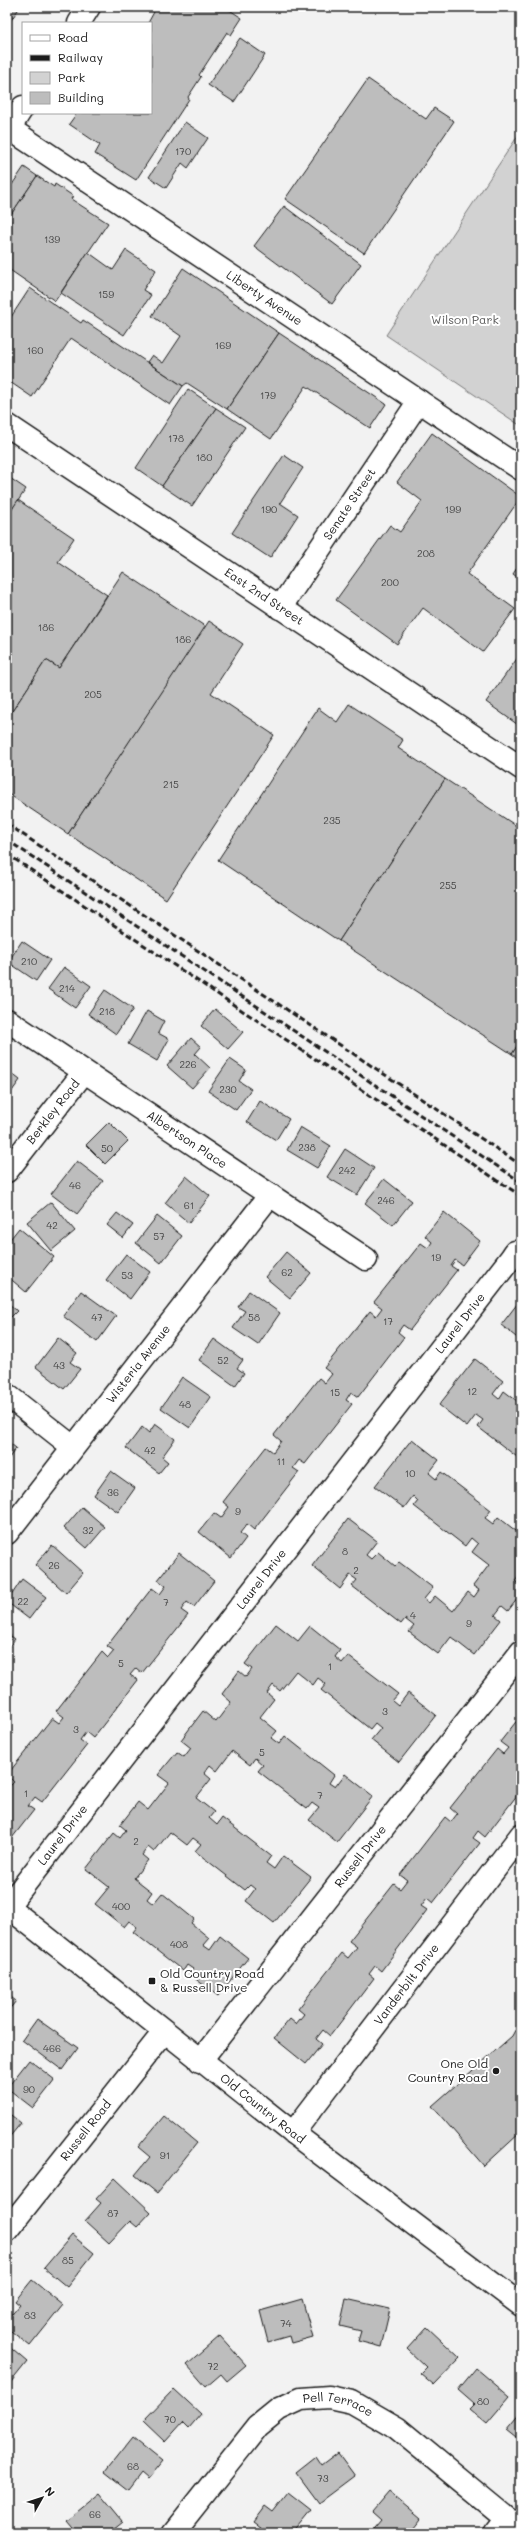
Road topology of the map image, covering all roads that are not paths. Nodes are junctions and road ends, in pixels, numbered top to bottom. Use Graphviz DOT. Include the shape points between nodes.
graph roads {
  1 [pos="90,7"];
  2 [pos="80,22"];
  3 [pos="22,109"];
  4 [pos="8,129"];
  5 [pos="419,401"];
  6 [pos="7,425"];
  7 [pos="521,469"];
  8 [pos="280,608"];
  9 [pos="521,768"];
  10 [pos="7,1020"];
  11 [pos="84,1072"];
  12 [pos="7,1171"];
  13 [pos="270,1195"];
  14 [pos="518,1254"];
  15 [pos="366,1259"];
  16 [pos="7,1395"];
  17 [pos="73,1447"];
  18 [pos="7,1533"];
  19 [pos="521,1652"];
  20 [pos="521,1835"];
  21 [pos="7,1907"];
  22 [pos="164,2032"];
  23 [pos="200,2061"];
  24 [pos="293,2133"];
  25 [pos="7,2230"];
  26 [pos="521,2306"];
  27 [pos="507,2527"];
  28 [pos="173,2533"];
  1 -- 2 [label="street"];
  3 -- 4 [label="street"];
  4 -- 5 [label="street, Liberty Avenue"];
  5 -- 7 [label="street, Liberty Avenue"];
  5 -- 8 [label="street, Senate Street"];
  6 -- 8 [label="street, East 2nd Street"];
  8 -- 9 [label="street, East 2nd Street"];
  10 -- 11 [label="street, Albertson Place"];
  11 -- 12 [label="street, Berkley Road"];
  11 -- 13 [label="street, Albertson Place"];
  13 -- 15 [label="street, Albertson Place"];
  13 -- 17 [label="street, Wisteria Avenue"];
  14 -- 21 [label="street, Laurel Drive"];
  16 -- 17 [label="street"];
  17 -- 18 [label="street, Wisteria Avenue"];
  19 -- 23 [label="street, Russell Drive"];
  20 -- 24 [label="street, Vanderbilt Drive"];
  21 -- 22 [label="street, Old Country Road"];
  22 -- 23 [label="street, Old Country Road"];
  22 -- 25 [label="street, Russell Road"];
  23 -- 24 [label="street, Old Country Road"];
  24 -- 26 [label="street, Old Country Road"];
  27 -- 28 [label="street, Pell Terrace" via="397,2428 352,2402 329,2397 301,2399 279,2409 258,2426"];
}
